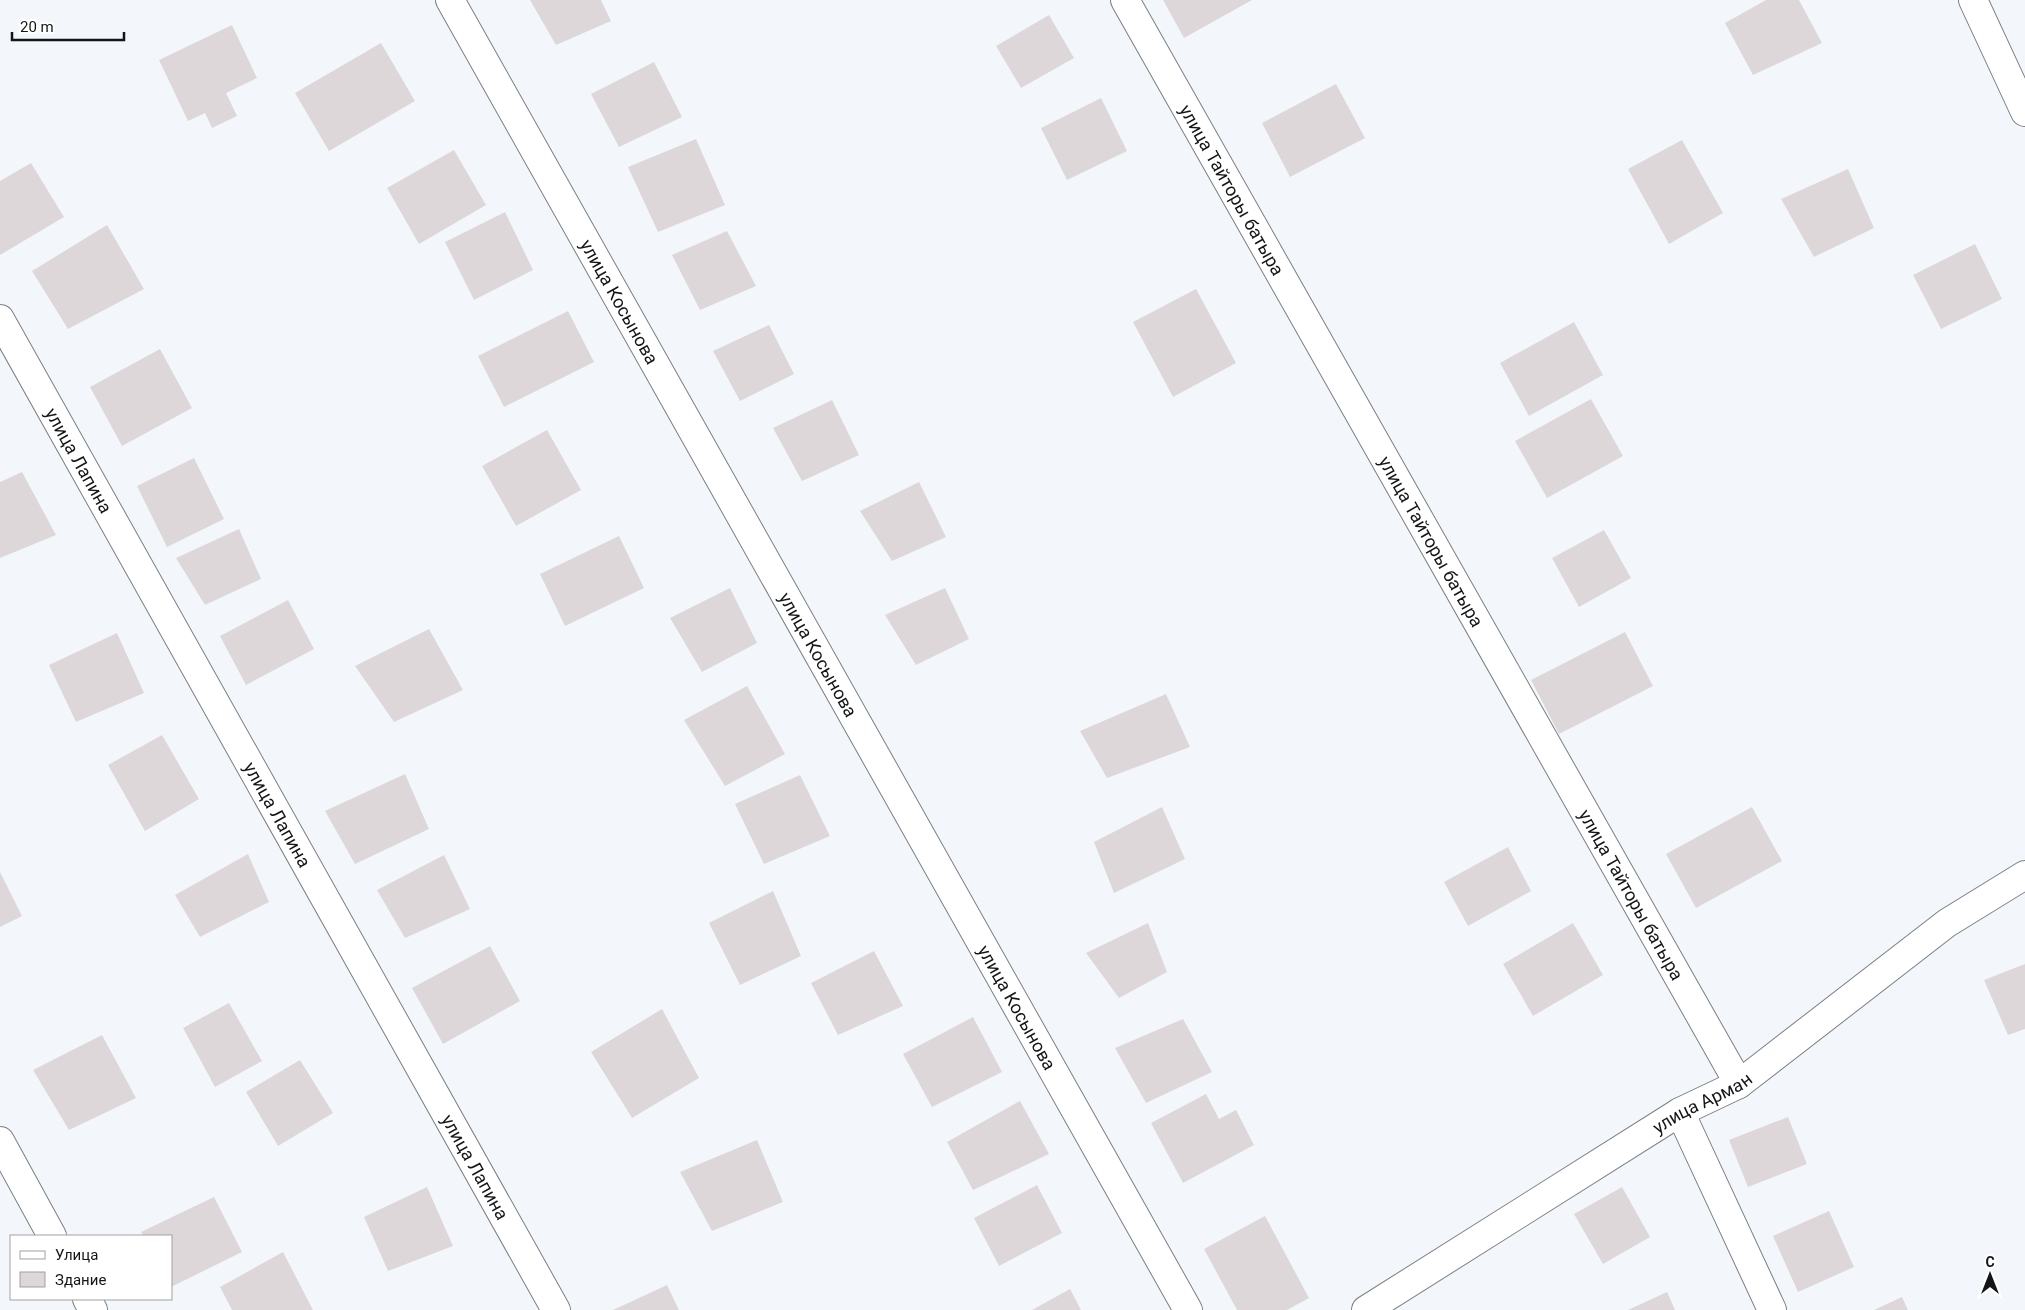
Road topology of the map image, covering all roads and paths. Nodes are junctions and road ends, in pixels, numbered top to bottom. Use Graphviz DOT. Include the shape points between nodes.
graph roads {
  1 [pos="450,0"];
  2 [pos="1125,0"];
  3 [pos="1973,0"];
  4 [pos="2025,112"];
  5 [pos="0,319"];
  6 [pos="2025,875"];
  7 [pos="1739,1084"];
  8 [pos="1680,1112"];
  9 [pos="0,1141"];
  10 [pos="51,1235"];
  11 [pos="556,1310"];
  12 [pos="1188,1310"];
  13 [pos="1366,1310"];
  14 [pos="1772,1310"];
  1 -- 12 [label="street, улица Косынова"];
  2 -- 7 [label="street, улица Тайторы батыра"];
  3 -- 4 [label="street"];
  5 -- 11 [label="street, улица Лапина"];
  6 -- 7 [label="street, улица Арман" via="1947,923"];
  7 -- 8 [label="street, улица Арман"];
  8 -- 13 [label="street, улица Арман"];
  8 -- 14 [label="street"];
  9 -- 10 [label="street"];
}
